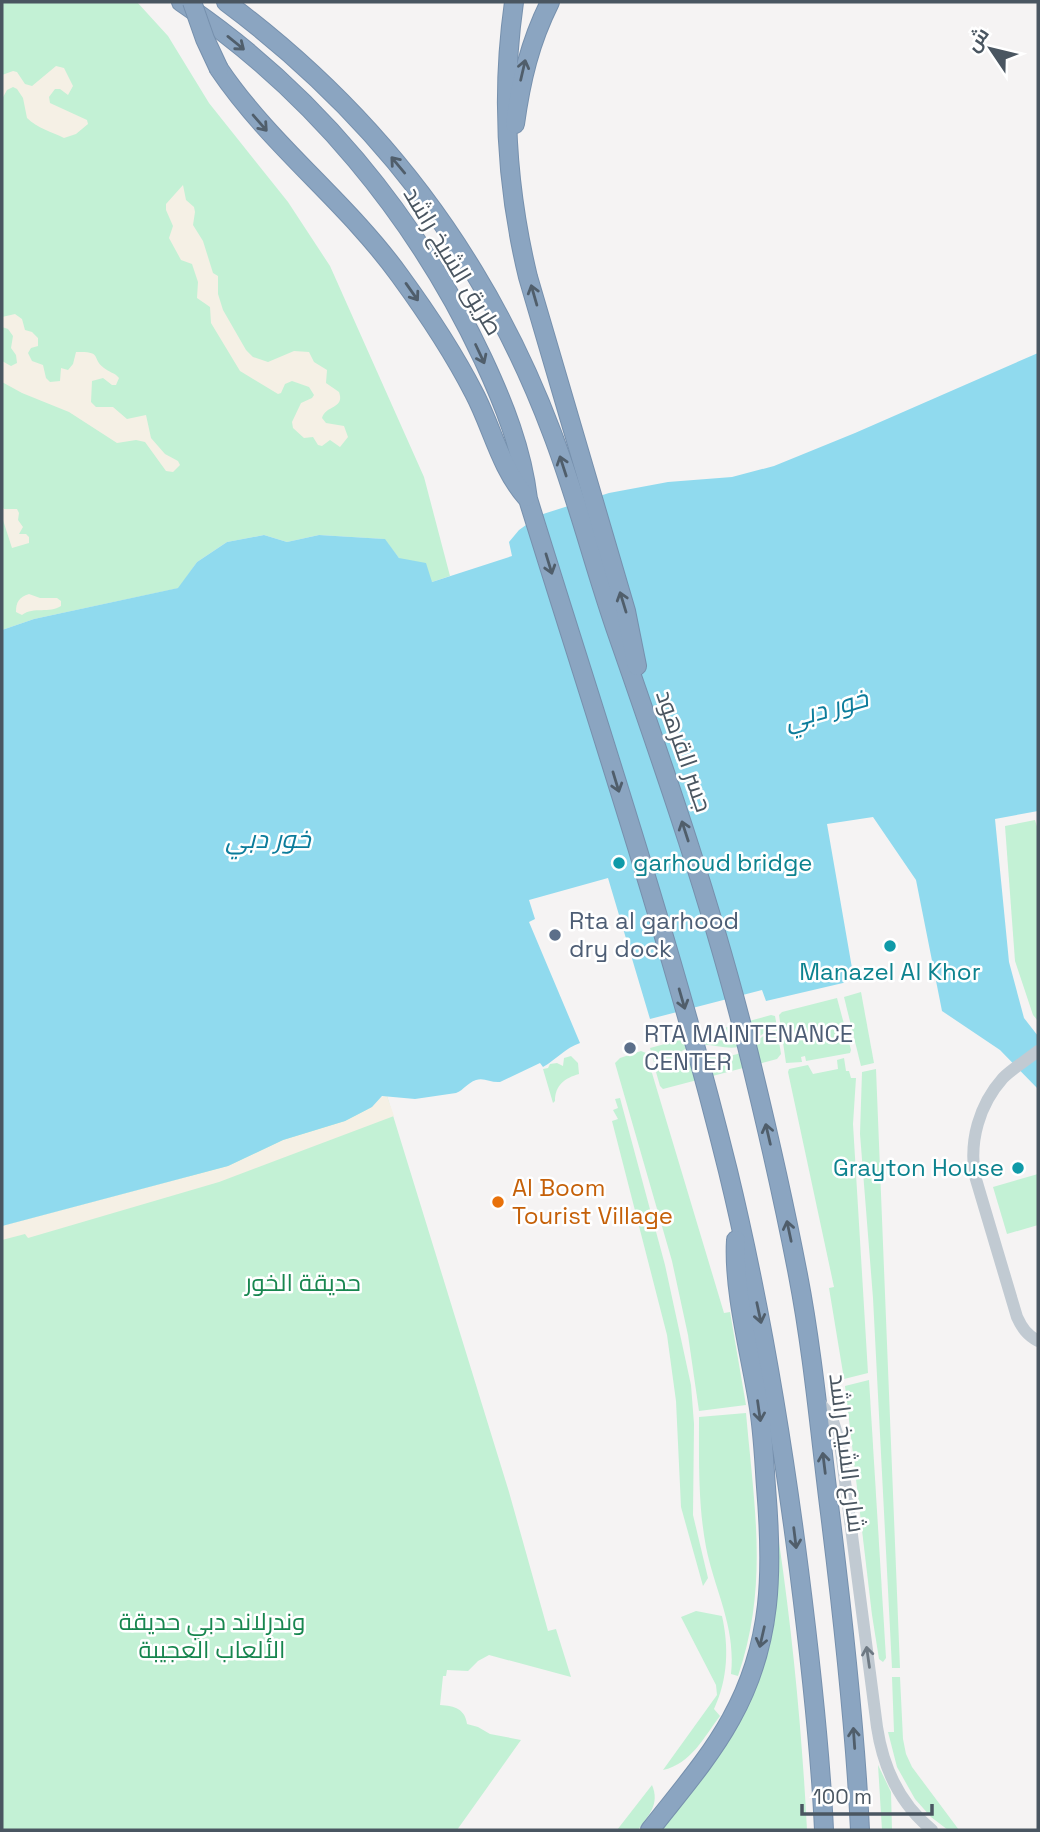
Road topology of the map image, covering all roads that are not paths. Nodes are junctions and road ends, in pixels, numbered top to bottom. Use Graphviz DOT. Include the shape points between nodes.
graph roads {
  1 [pos="181,2"];
  2 [pos="192,2"];
  3 [pos="226,2"];
  4 [pos="514,2"];
  5 [pos="550,2"];
  6 [pos="510,162"];
  7 [pos="553,436"];
  8 [pos="528,499"];
  9 [pos="639,694"];
  10 [pos="1038,1051"];
  11 [pos="757,1086"];
  12 [pos="739,1223"];
  13 [pos="1038,1341"];
  14 [pos="816,1398"];
  15 [pos="650,1830"];
  16 [pos="824,1830"];
  17 [pos="860,1830"];
  18 [pos="932,1830"];
  1 -- 8 [label="highway, طريق الشيخ راشد, one-way" via="282,82 332,132 419,243 490,375 518,446"];
  2 -- 8 [label="highway, one-way, bridge" via="219,69 262,127 349,214 399,274 459,366 511,477"];
  7 -- 3 [label="highway, طريق الشيخ راشد, one-way" via="493,305 418,190 337,97"];
  4 -- 6 [label="highway" via="505,89"];
  6 -- 5 [label="highway, one-way" via="527,56"];
  9 -- 6 [label="highway, one-way" via="626,611 523,254"];
  9 -- 7 [label="highway, جسر القرهود, one-way"];
  8 -- 12 [label="highway, one-way" via="662,930"];
  11 -- 9 [label="highway, جسر القرهود, one-way" via="703,888"];
  10 -- 13 [label="street" via="1004,1077 987,1101 974,1137 973,1165 1017,1317"];
  14 -- 11 [label="highway, شارع الشيخ راشد, one-way" via="799,1280"];
  12 -- 15 [label="highway, one-way" via="736,1268 761,1416 768,1504 768,1606 755,1663 731,1719"];
  12 -- 16 [label="highway, one-way" via="789,1487 814,1693"];
  17 -- 14 [label="highway, شارع الشيخ راشد, one-way" via="850,1673"];
  18 -- 14 [label="street, one-way" via="906,1803 884,1759 839,1443 832,1418"];
}
